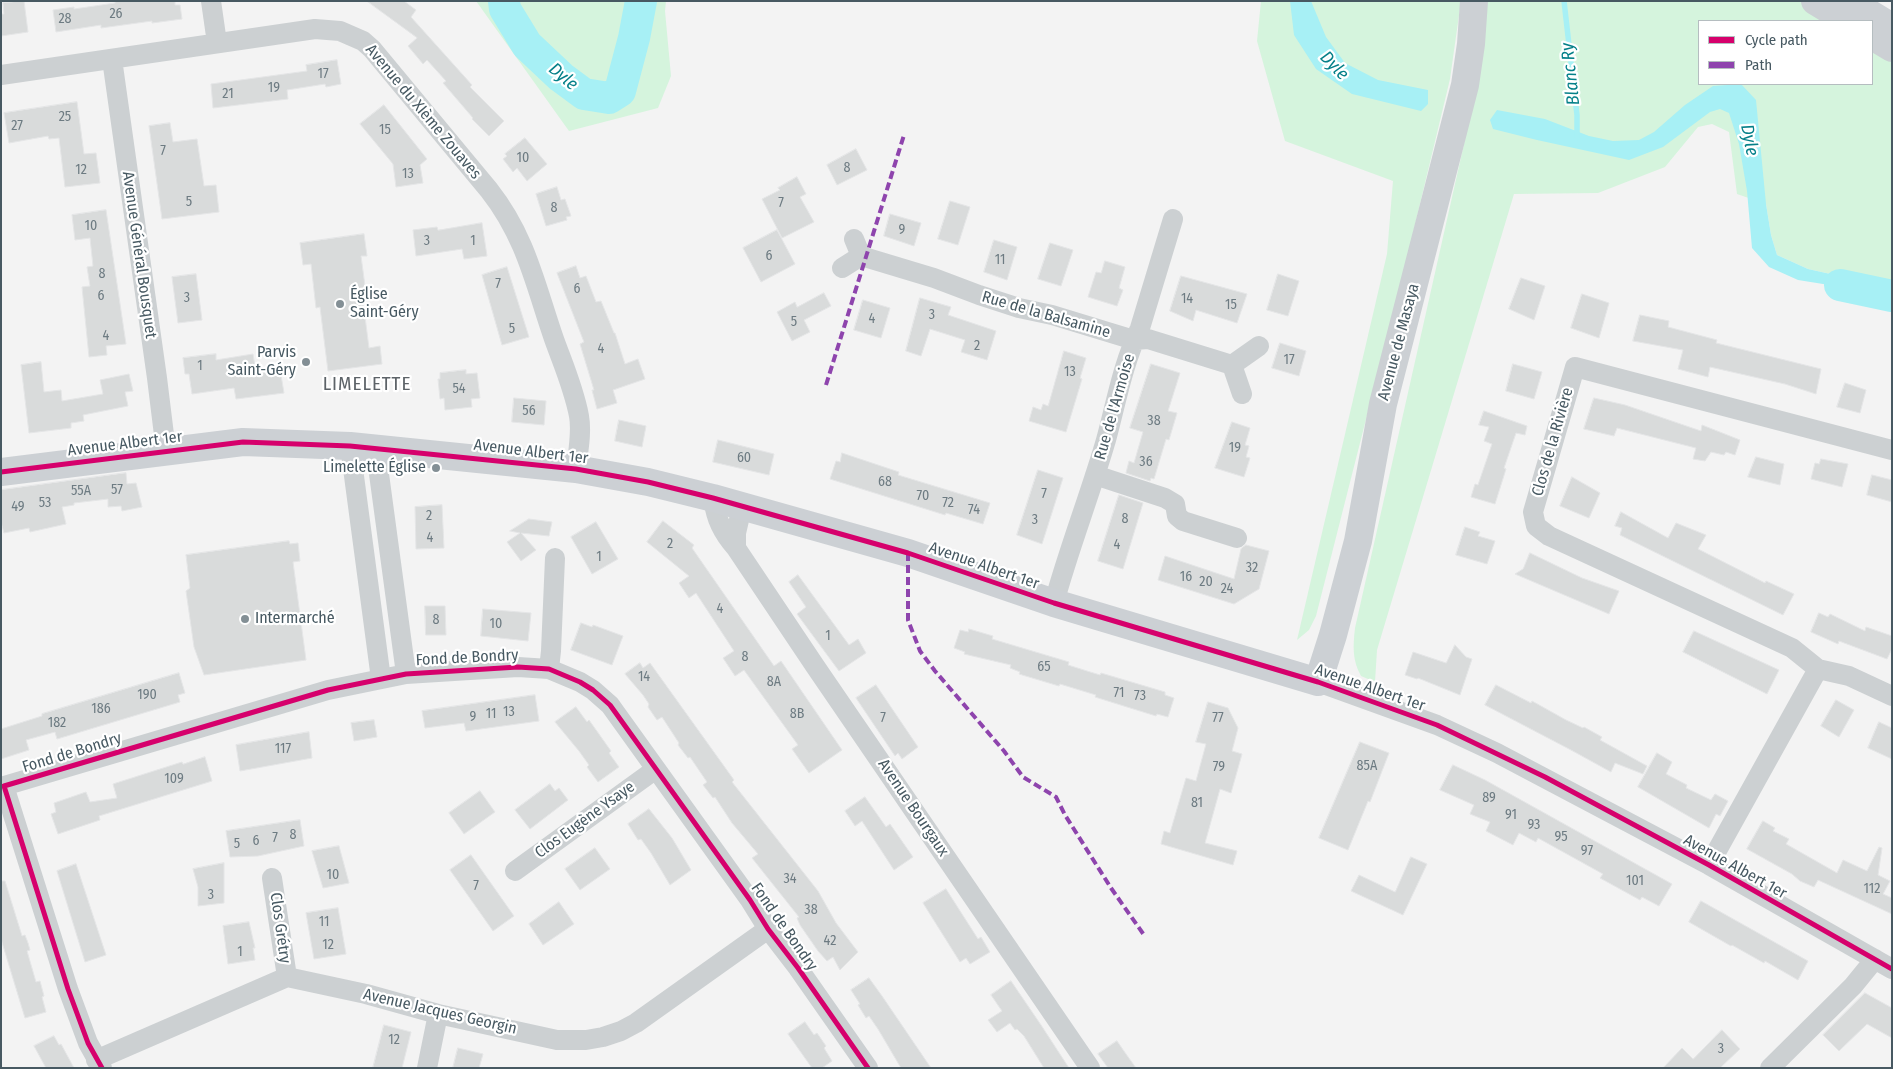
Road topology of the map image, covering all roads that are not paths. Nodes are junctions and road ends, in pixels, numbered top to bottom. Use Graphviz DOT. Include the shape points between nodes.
graph roads {
  1 [pos="211,1"];
  2 [pos="1474,1"];
  3 [pos="1815,1"];
  4 [pos="1849,1"];
  5 [pos="1846,20"];
  6 [pos="1892,27"];
  7 [pos="1873,37"];
  8 [pos="217,43"];
  9 [pos="1892,48"];
  10 [pos="112,59"];
  11 [pos="1,74"];
  12 [pos="1173,219"];
  13 [pos="842,268"];
  14 [pos="1134,340"];
  15 [pos="1259,346"];
  16 [pos="1232,365"];
  17 [pos="1242,394"];
  18 [pos="350,446"];
  19 [pos="380,449"];
  20 [pos="1892,450"];
  21 [pos="166,451"];
  22 [pos="576,469"];
  23 [pos="1,472"];
  24 [pos="1095,475"];
  25 [pos="712,498"];
  26 [pos="742,507"];
  27 [pos="1237,538"];
  28 [pos="736,548"];
  29 [pos="555,558"];
  30 [pos="1054,603"];
  31 [pos="549,669"];
  32 [pos="1818,669"];
  33 [pos="406,674"];
  34 [pos="381,679"];
  35 [pos="1318,682"];
  36 [pos="1892,696"];
  37 [pos="656,769"];
  38 [pos="3,786"];
  39 [pos="1709,865"];
  40 [pos="515,871"];
  41 [pos="272,878"];
  42 [pos="768,928"];
  43 [pos="1883,964"];
  44 [pos="287,977"];
  45 [pos="438,1014"];
  46 [pos="99,1064"];
  47 [pos="427,1068"];
  48 [pos="868,1068"];
  49 [pos="1090,1068"];
  50 [pos="1770,1068"];
  1 -- 8 [label="street"];
  2 -- 35 [label="main road, Avenue de Masaya" via="1465,85 1383,404 1358,541"];
  3 -- 5 [label="main road"];
  4 -- 6 [label="main road"];
  7 -- 9 [label="main road"];
  8 -- 10 [label="street, Avenue du XIème Zouaves"];
  8 -- 22 [label="street, Avenue du XIème Zouaves" via="316,29 340,32 363,41 372,49 417,101 501,205 528,257 579,416"];
  10 -- 11 [label="street, Avenue du XIème Zouaves"];
  10 -- 21 [label="street, Avenue Général Bousquet"];
  12 -- 14 [label="street, Rue de l'Armoise"];
  13 -- 14 [label="street, Rue de la Balsamine" via="858,248 979,295"];
  14 -- 16 [label="street, Rue de la Balsamine" via="1148,339"];
  14 -- 24 [label="street, Rue de l'Armoise"];
  15 -- 16 [label="street"];
  16 -- 17 [label="street"];
  18 -- 19 [label="main road, Avenue Albert 1er"];
  18 -- 21 [label="main road, Avenue Albert 1er" via="243,442"];
  18 -- 34 [label="street"];
  19 -- 22 [label="main road, Avenue Albert 1er"];
  19 -- 33 [label="street, Fond de Bondry" via="382,503"];
  20 -- 32 [label="street, Clos de la Rivière" via="1575,367 1533,512 1536,526 1549,536 1792,648"];
  21 -- 23 [label="main road, Avenue Albert 1er"];
  22 -- 25 [label="main road, Avenue Albert 1er"];
  24 -- 27 [label="street, Rue de l'Armoise" via="1165,498 1175,504 1177,516 1183,521"];
  24 -- 30 [label="street, Rue de l'Armoise"];
  25 -- 26 [label="main road, Avenue Albert 1er"];
  25 -- 28 [label="street, Avenue Bourgaux" via="718,523"];
  26 -- 28 [label="street"];
  26 -- 30 [label="main road, Avenue Albert 1er" via="908,553"];
  28 -- 49 [label="street, Avenue Bourgaux"];
  29 -- 31 [label="street"];
  30 -- 35 [label="main road, Avenue Albert 1er"];
  31 -- 33 [label="street, Fond de Bondry" via="518,667"];
  31 -- 37 [label="street, Fond de Bondry" via="580,682 610,705"];
  32 -- 36 [label="street, Clos de la Rivière" via="1849,676"];
  32 -- 39 [label="street"];
  33 -- 34 [label="street, Fond de Bondry"];
  34 -- 38 [label="street, Fond de Bondry" via="328,690"];
  35 -- 39 [label="street, Avenue Albert 1er" via="1437,725 1545,777"];
  37 -- 40 [label="street, Clos Eugène Ysaye"];
  37 -- 42 [label="street, Fond de Bondry"];
  38 -- 46 [label="street, Fond de Bondry" via="79,1022"];
  39 -- 43 [label="street, Avenue Albert 1er"];
  41 -- 44 [label="street, Clos Grétry"];
  42 -- 45 [label="street, Avenue Jacques Georgin" via="636,1022 603,1037 557,1040"];
  42 -- 48 [label="street, Fond de Bondry"];
  43 -- 50 [label="street" via="1853,986"];
  44 -- 45 [label="street, Avenue Jacques Georgin"];
  44 -- 46 [label="street"];
  45 -- 47 [label="street"];
}
